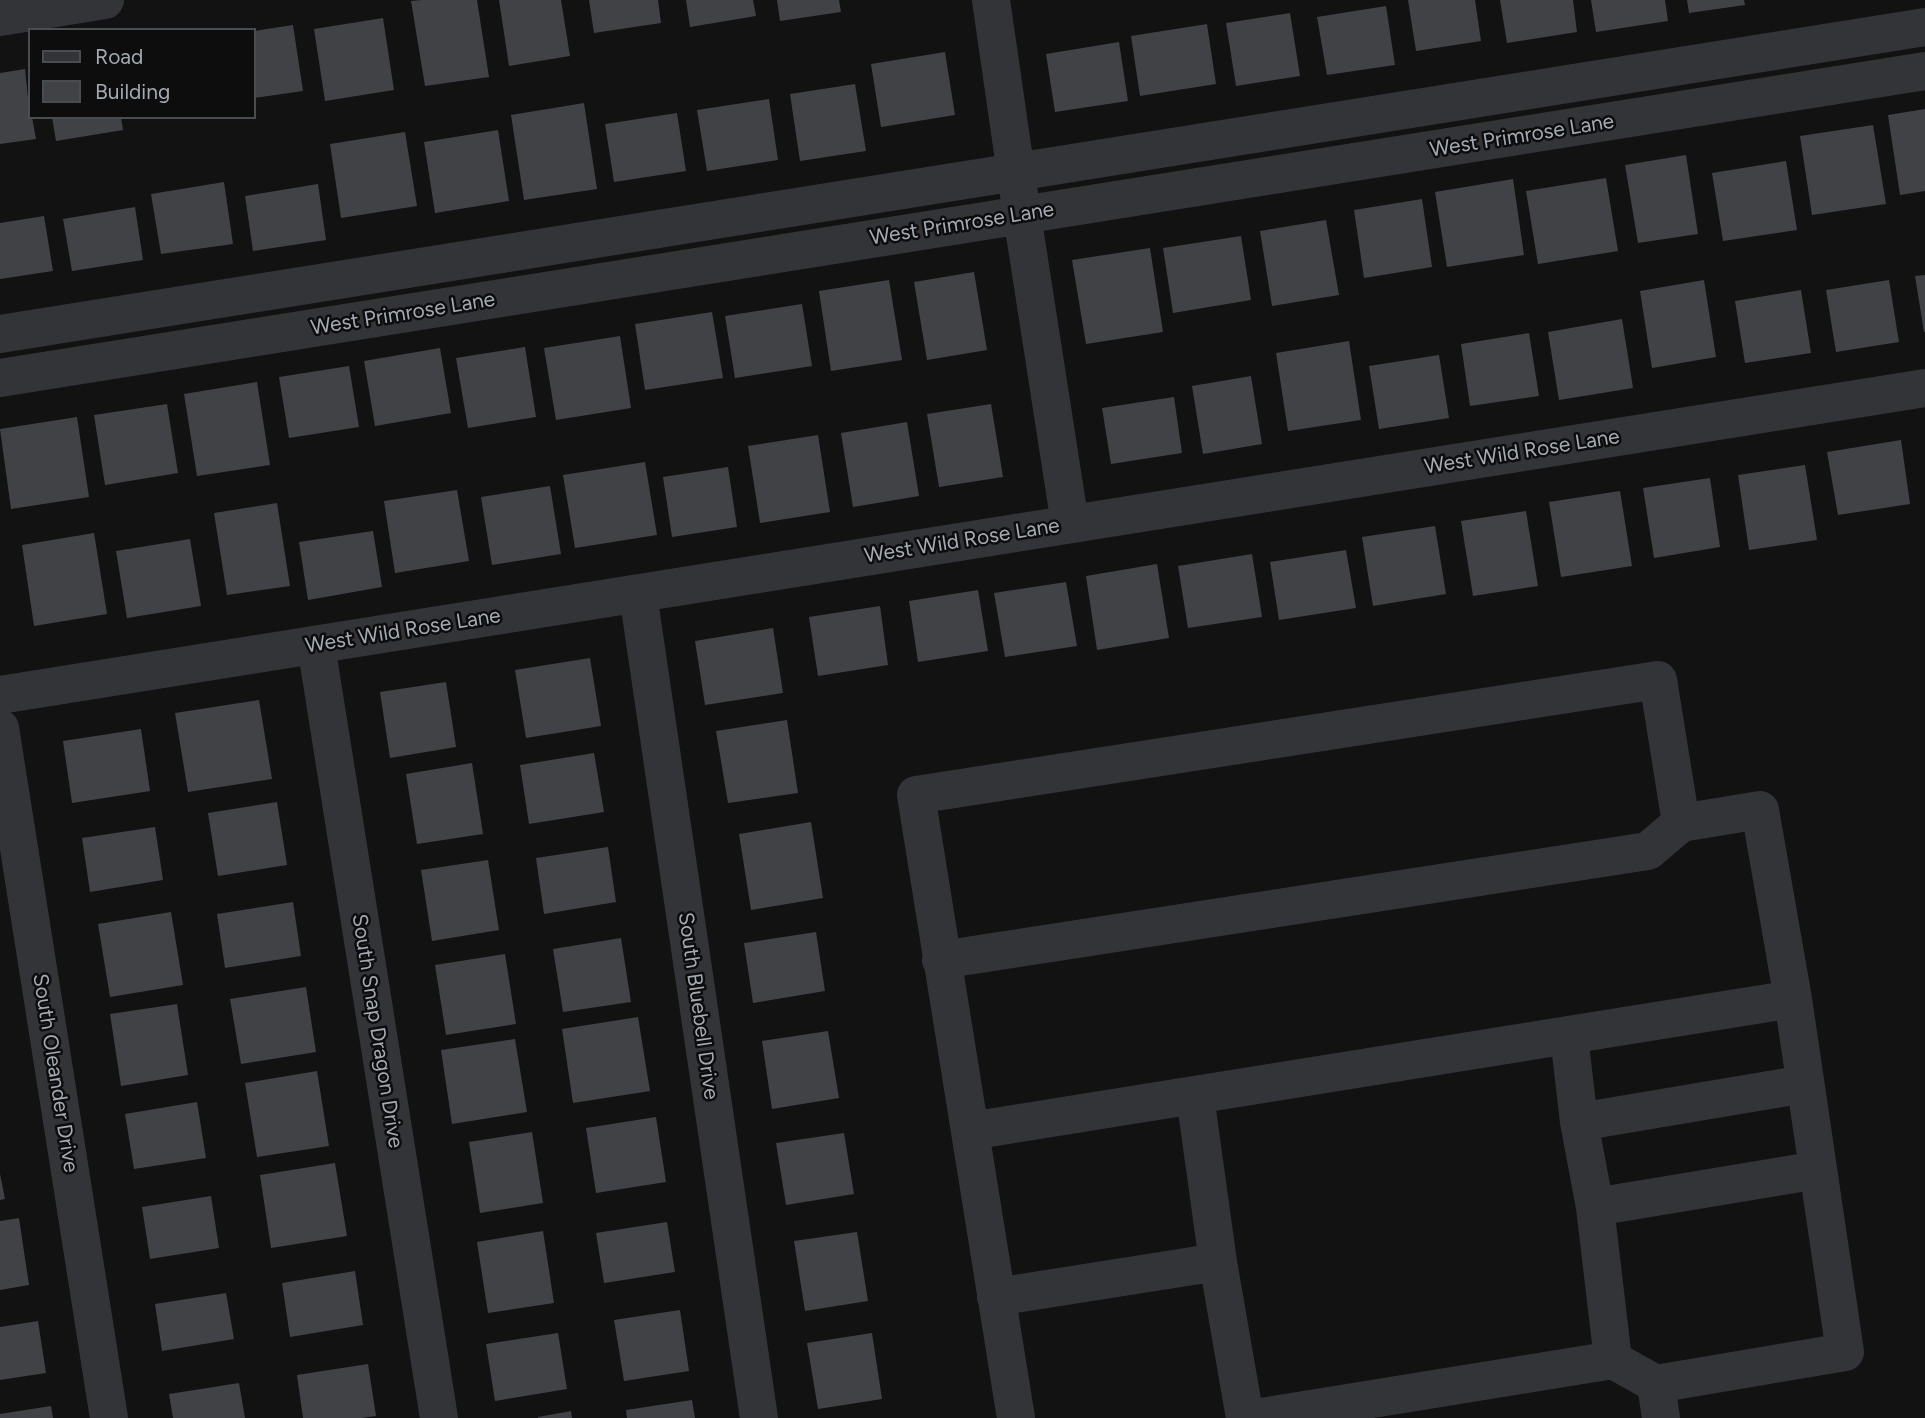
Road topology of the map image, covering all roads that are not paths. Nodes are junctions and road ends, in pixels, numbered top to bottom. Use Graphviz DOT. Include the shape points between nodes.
graph roads {
  1 [pos="106,0"];
  2 [pos="992,0"];
  3 [pos="15,10"];
  4 [pos="1925,27"];
  5 [pos="1663,69"];
  6 [pos="1925,71"];
  7 [pos="1669,113"];
  8 [pos="1373,116"];
  9 [pos="1380,158"];
  10 [pos="1015,173"];
  11 [pos="1022,215"];
  12 [pos="635,233"];
  13 [pos="643,275"];
  14 [pos="321,283"];
  15 [pos="327,326"];
  16 [pos="0,334"];
  17 [pos="0,378"];
  18 [pos="1925,388"];
  19 [pos="1070,524"];
  20 [pos="638,594"];
  21 [pos="316,645"];
  22 [pos="0,695"];
  23 [pos="0,728"];
  24 [pos="1681,823"];
  25 [pos="941,960"];
  26 [pos="1793,999"];
  27 [pos="1569,1036"];
  28 [pos="1805,1084"];
  29 [pos="1195,1096"];
  30 [pos="1580,1122"];
  31 [pos="970,1131"];
  32 [pos="1818,1170"];
  33 [pos="1595,1207"];
  34 [pos="1218,1262"];
  35 [pos="996,1297"];
  36 [pos="1612,1360"];
  37 [pos="1659,1401"];
  38 [pos="109,1418"];
  39 [pos="439,1418"];
  40 [pos="759,1418"];
  41 [pos="1016,1418"];
  42 [pos="1245,1418"];
  43 [pos="1255,1418"];
  1 -- 3 [label="street"];
  2 -- 10 [label="street"];
  4 -- 5 [label="street, West Primrose Lane"];
  5 -- 7 [label="street"];
  5 -- 8 [label="street, West Primrose Lane"];
  6 -- 7 [label="street, West Primrose Lane"];
  7 -- 9 [label="street, West Primrose Lane"];
  8 -- 9 [label="street"];
  8 -- 10 [label="street, West Primrose Lane"];
  9 -- 11 [label="street, West Primrose Lane"];
  10 -- 11 [label="street"];
  10 -- 12 [label="street, West Primrose Lane"];
  11 -- 13 [label="street, West Primrose Lane"];
  11 -- 19 [label="street"];
  12 -- 13 [label="street"];
  12 -- 14 [label="street, West Primrose Lane"];
  13 -- 15 [label="street, West Primrose Lane"];
  14 -- 15 [label="street"];
  14 -- 16 [label="street, West Primrose Lane"];
  15 -- 17 [label="street, West Primrose Lane"];
  18 -- 19 [label="street, West Wild Rose Lane"];
  19 -- 20 [label="street, West Wild Rose Lane"];
  20 -- 21 [label="street, West Wild Rose Lane"];
  20 -- 40 [label="street, South Bluebell Drive"];
  21 -- 22 [label="street, West Wild Rose Lane"];
  21 -- 39 [label="street, South Snap Dragon Drive"];
  23 -- 38 [label="street, South Oleander Drive"];
  24 -- 25 [label="street" via="1648,851"];
  24 -- 25 [label="street" via="1658,680 916,794"];
  24 -- 26 [label="street" via="1760,810"];
  25 -- 31 [label="street"];
  26 -- 27 [label="street"];
  26 -- 28 [label="street"];
  27 -- 29 [label="street"];
  27 -- 30 [label="street"];
  28 -- 30 [label="street"];
  28 -- 32 [label="street"];
  29 -- 31 [label="street"];
  29 -- 34 [label="street"];
  30 -- 33 [label="street"];
  31 -- 35 [label="street"];
  32 -- 33 [label="street"];
  32 -- 37 [label="street" via="1845,1352"];
  33 -- 36 [label="street"];
  34 -- 35 [label="street"];
  34 -- 42 [label="street"];
  35 -- 41 [label="street"];
  36 -- 37 [label="street"];
  36 -- 43 [label="street"];
}
